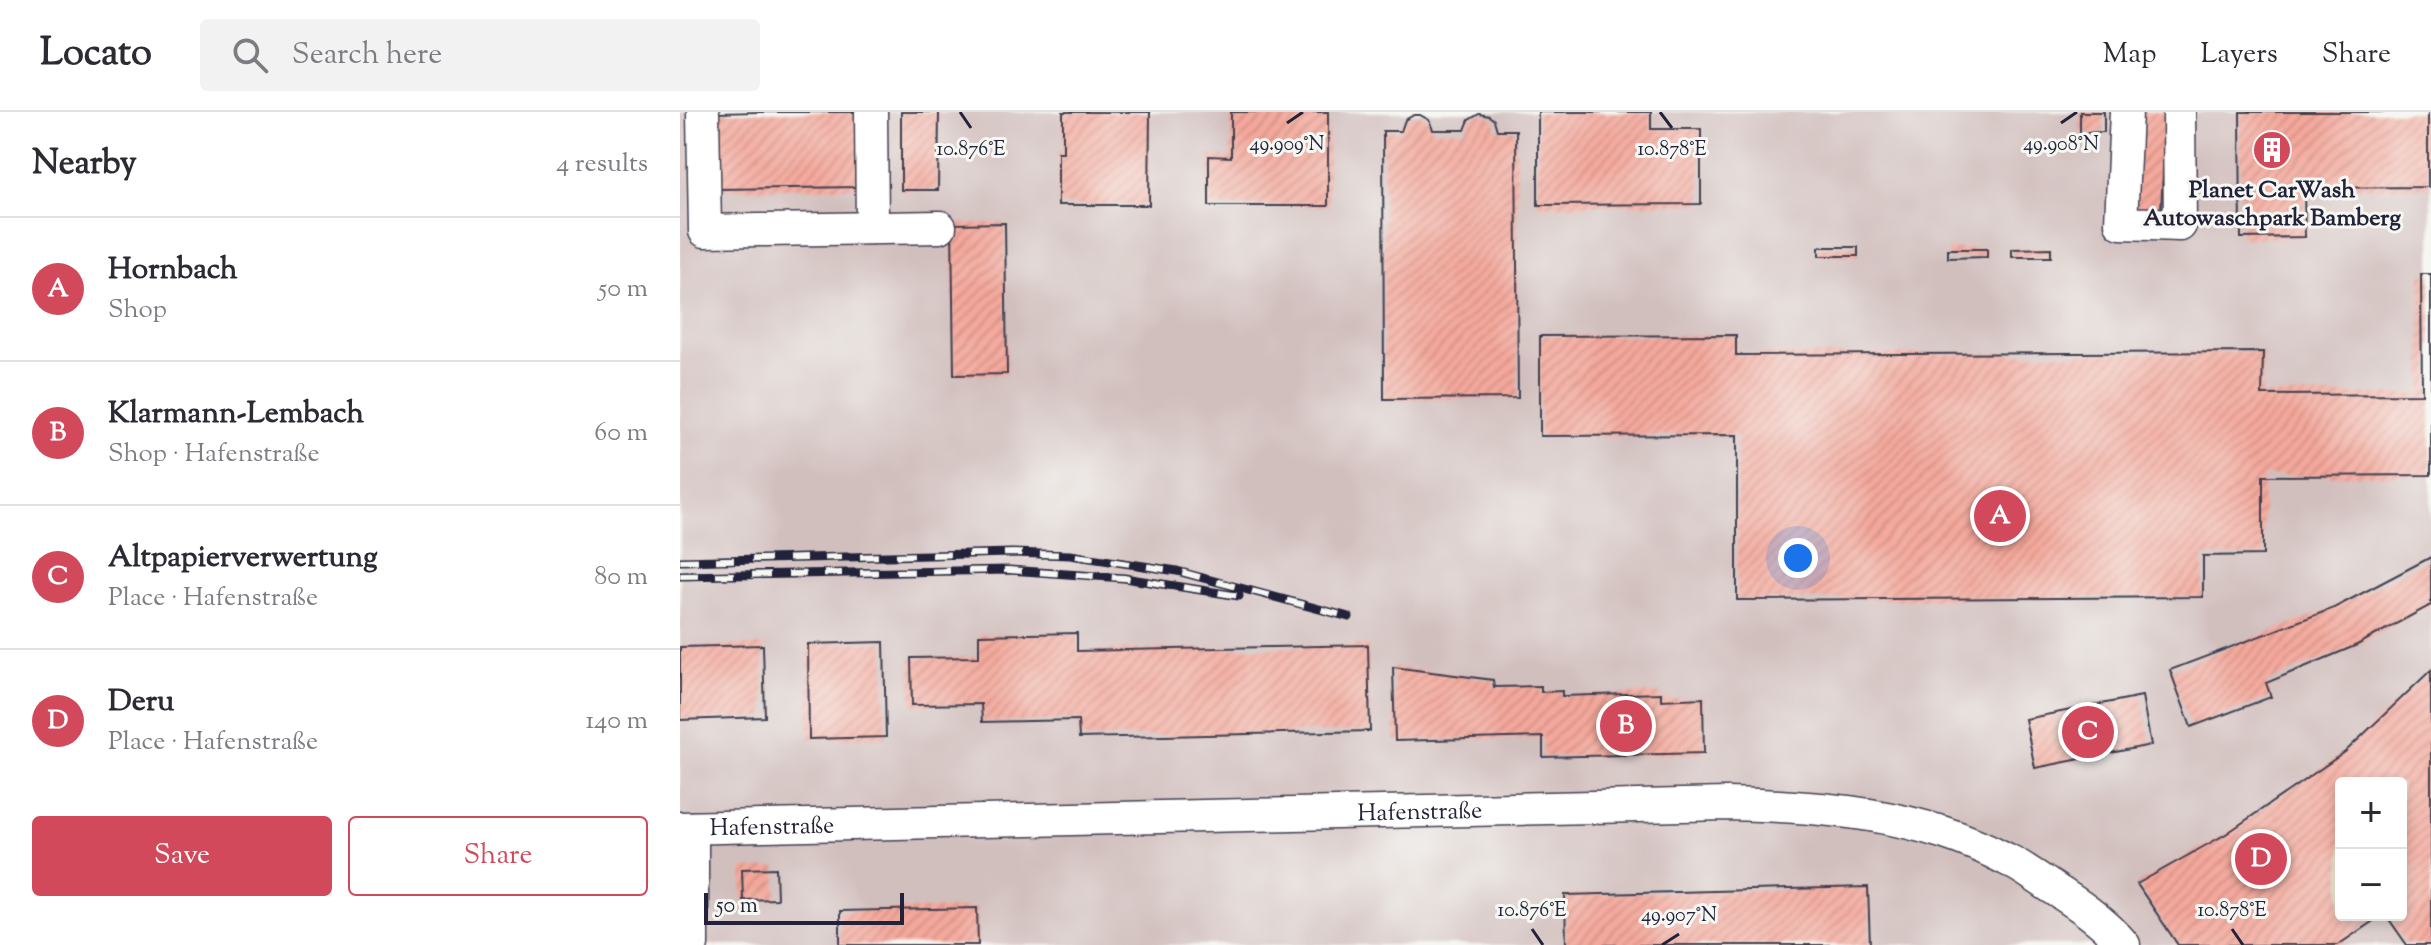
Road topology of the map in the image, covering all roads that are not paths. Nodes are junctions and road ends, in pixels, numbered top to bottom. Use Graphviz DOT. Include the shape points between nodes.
graph roads {
  1 [pos="703,112"];
  2 [pos="871,112"];
  3 [pos="2126,112"];
  4 [pos="2179,112"];
  5 [pos="940,227"];
  6 [pos="872,228"];
  7 [pos="686,828"];
  8 [pos="692,945"];
  9 [pos="2124,945"];
  1 -- 6 [label="street" via="705,231"];
  2 -- 6 [label="street"];
  3 -- 4 [label="street" via="2121,223 2180,225"];
  5 -- 6 [label="street"];
  7 -- 8 [label="street"];
  7 -- 9 [label="street, Hafenstraße" via="1803,806 1878,815 1993,853 2079,904"];
}
